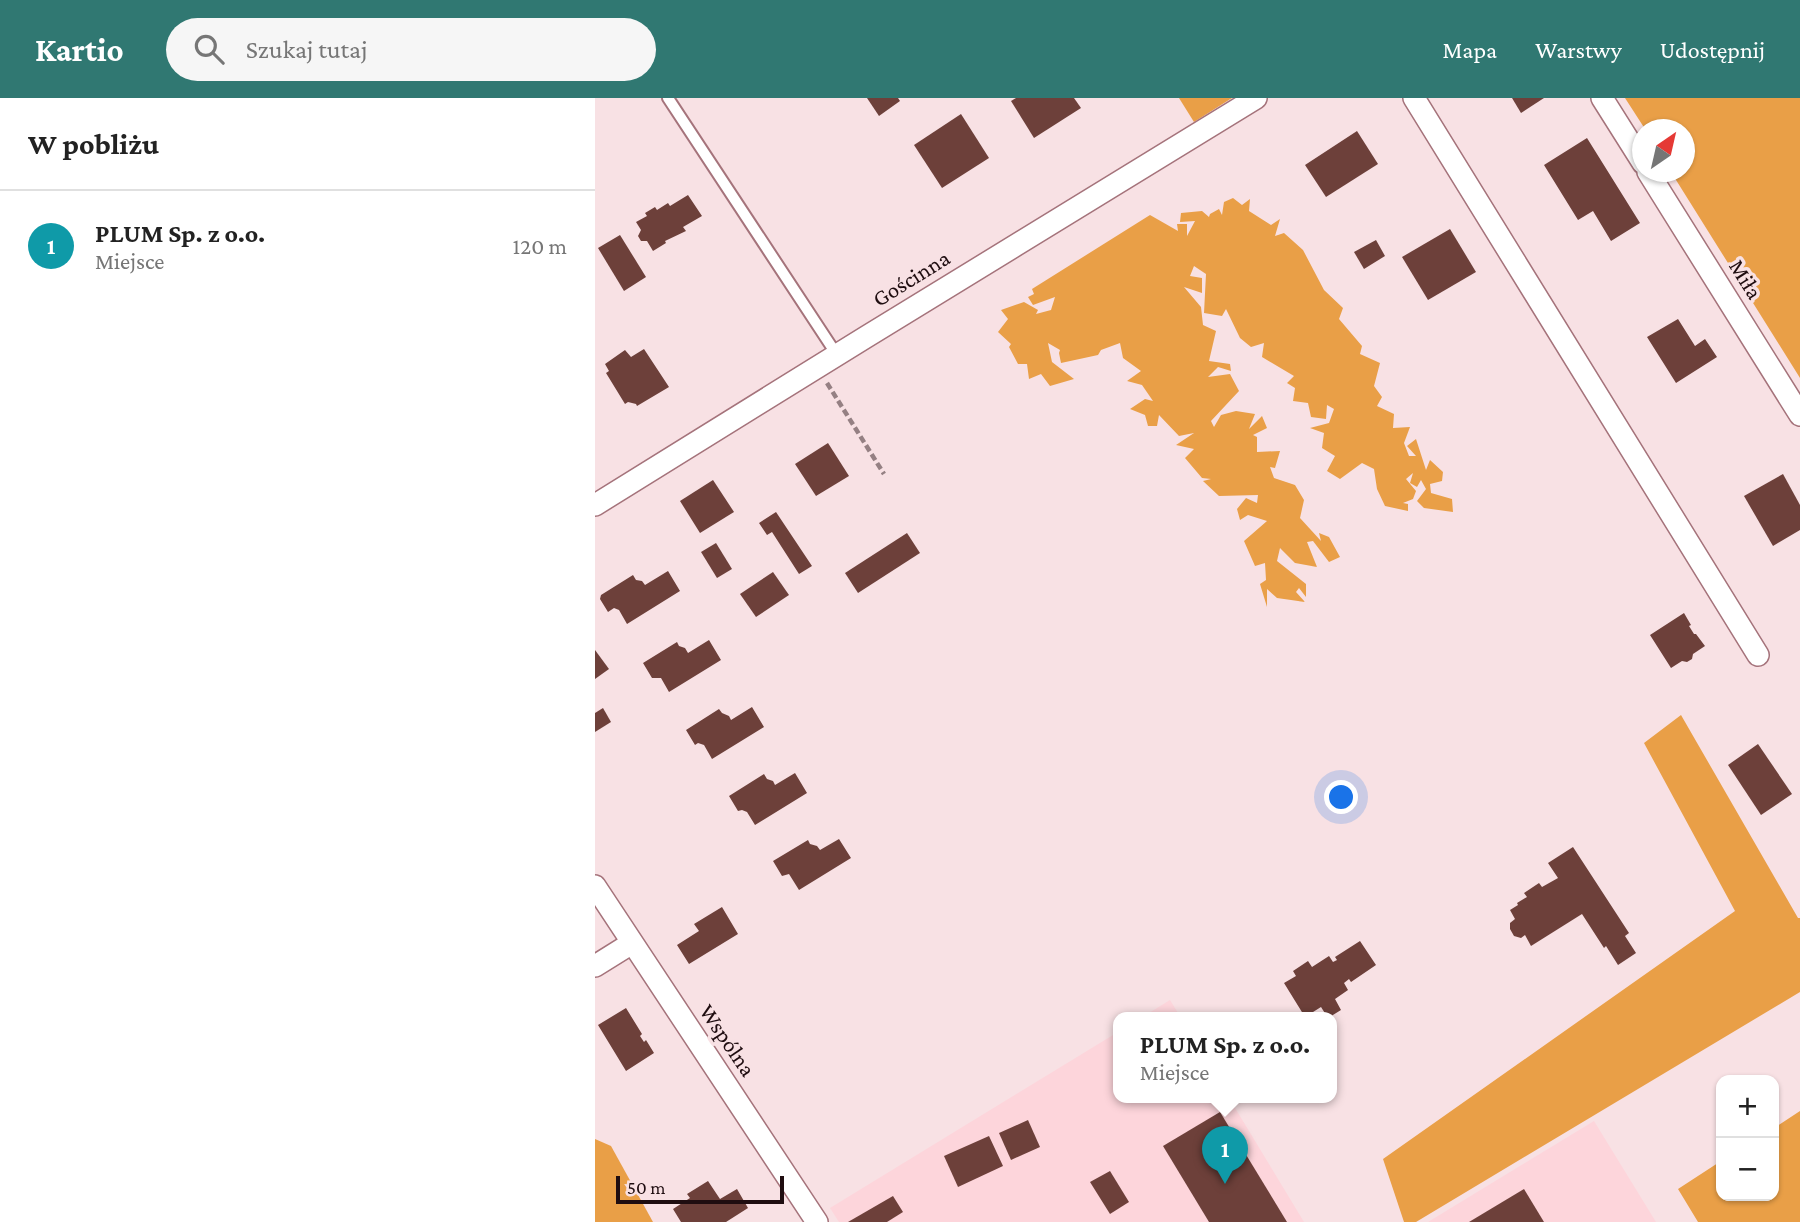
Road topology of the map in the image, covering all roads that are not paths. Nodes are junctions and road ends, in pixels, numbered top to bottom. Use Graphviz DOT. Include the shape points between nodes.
graph roads {
  1 [pos="669,98"];
  2 [pos="1256,98"];
  3 [pos="1413,98"];
  4 [pos="1602,98"];
  5 [pos="1632,146"];
  6 [pos="1654,182"];
  7 [pos="837,355"];
  8 [pos="1797,402"];
  9 [pos="595,505"];
  10 [pos="1758,655"];
  11 [pos="595,886"];
  12 [pos="632,943"];
  13 [pos="595,966"];
  14 [pos="817,1222"];
  1 -- 7 [label="lane"];
  2 -- 7 [label="street, Gościnna"];
  3 -- 10 [label="street"];
  4 -- 5 [label="street"];
  6 -- 8 [label="street, Miła"];
  7 -- 9 [label="street, Gościnna"];
  11 -- 12 [label="street, Wspólna"];
  12 -- 13 [label="street"];
  12 -- 14 [label="street, Wspólna"];
}
